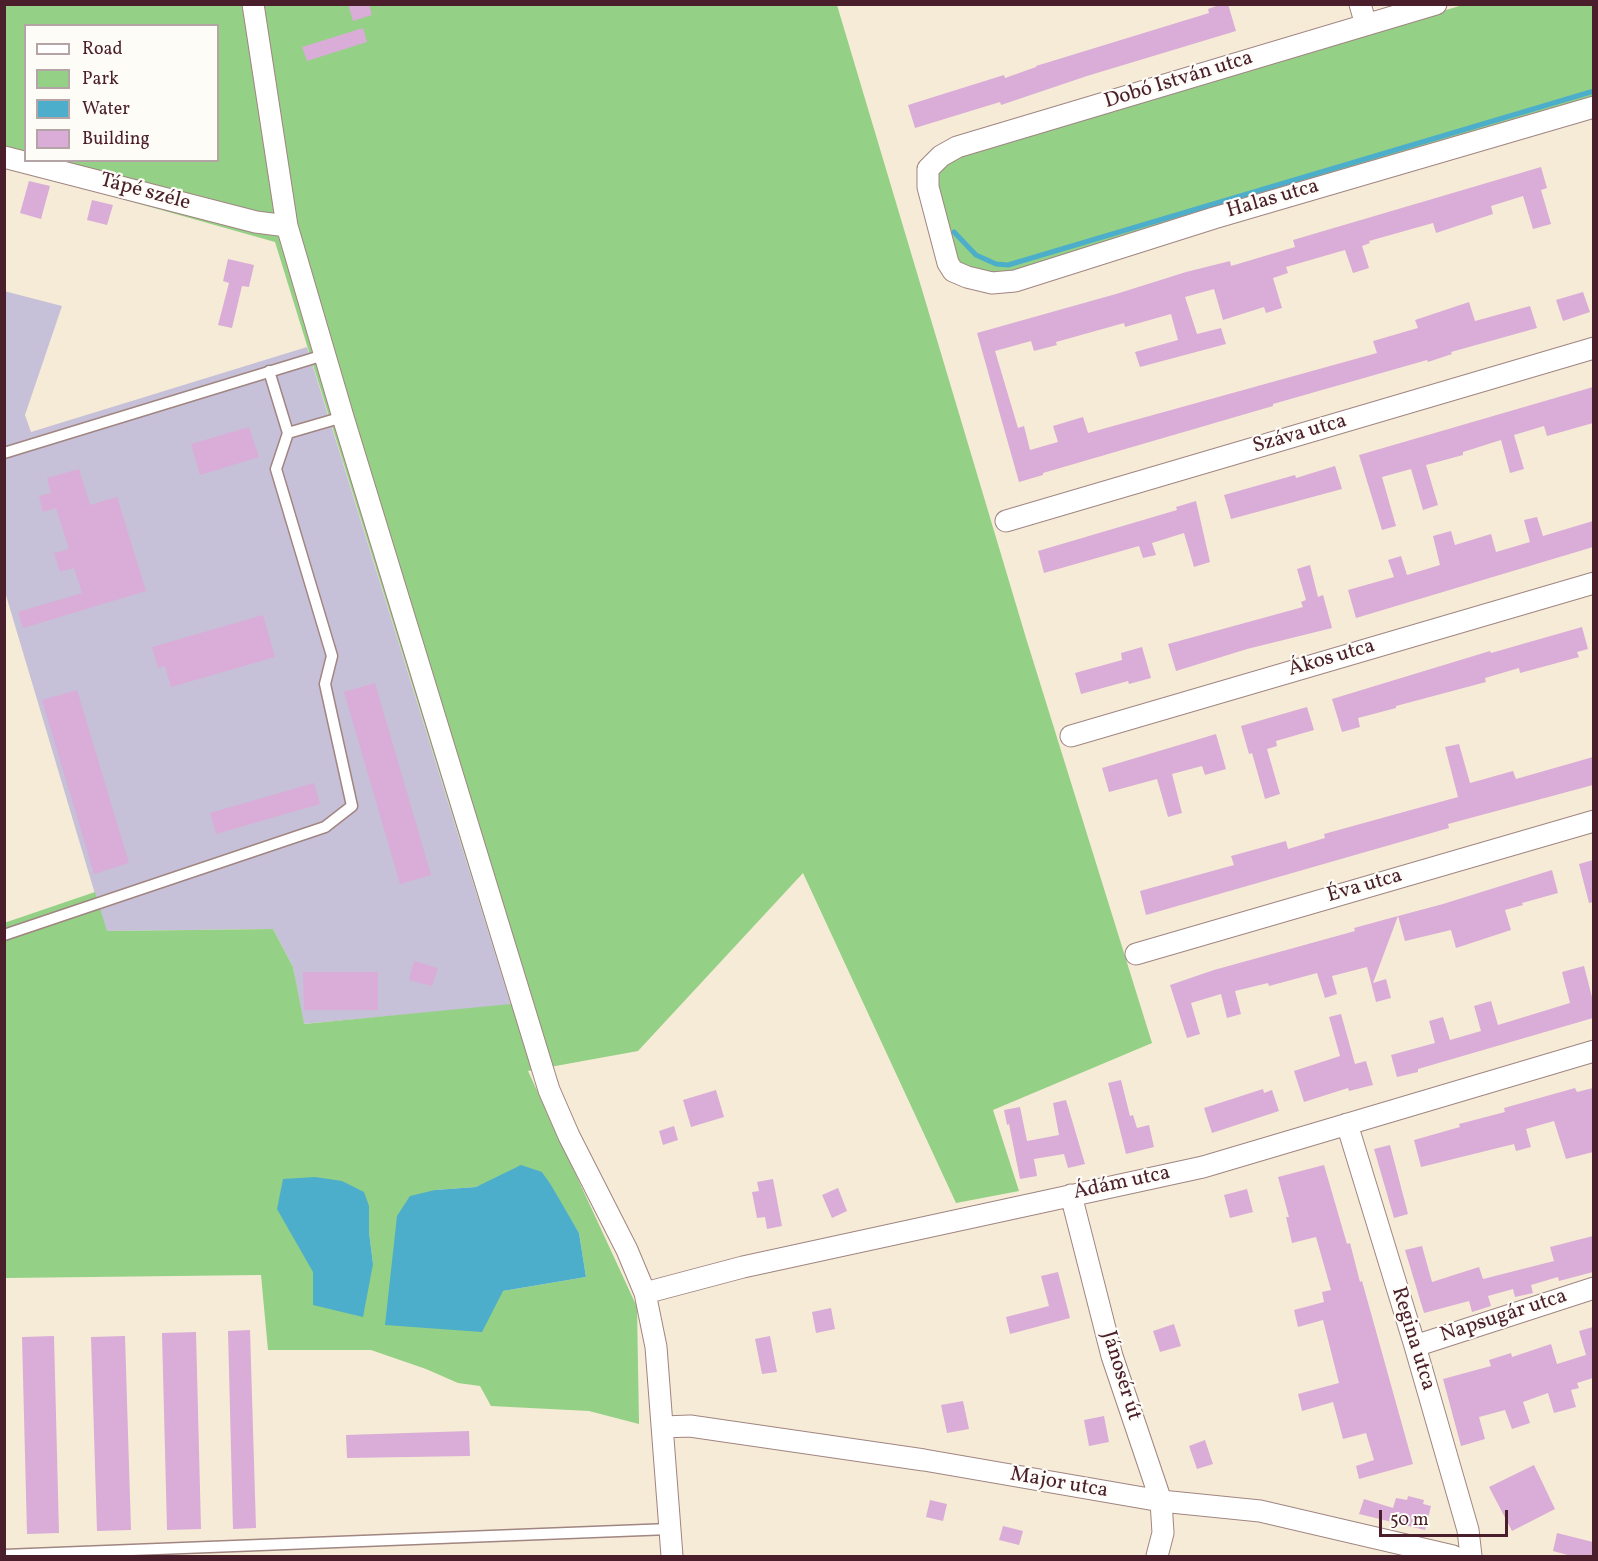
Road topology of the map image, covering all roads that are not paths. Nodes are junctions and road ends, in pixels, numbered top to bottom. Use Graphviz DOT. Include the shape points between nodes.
graph roads {
  1 [pos="254,4"];
  2 [pos="1360,4"];
  3 [pos="1436,4"];
  4 [pos="1366,25"];
  5 [pos="1593,106"];
  6 [pos="4,157"];
  7 [pos="287,226"];
  8 [pos="953,271"];
  9 [pos="1593,348"];
  10 [pos="324,355"];
  11 [pos="269,371"];
  12 [pos="343,417"];
  13 [pos="288,433"];
  14 [pos="4,453"];
  15 [pos="1006,521"];
  16 [pos="1593,583"];
  17 [pos="1071,736"];
  18 [pos="1593,821"];
  19 [pos="4,935"];
  20 [pos="1136,954"];
  21 [pos="1593,1051"];
  22 [pos="1347,1124"];
  23 [pos="1071,1195"];
  24 [pos="1593,1288"];
  25 [pos="645,1293"];
  26 [pos="1415,1346"];
  27 [pos="663,1427"];
  28 [pos="1161,1501"];
  29 [pos="670,1529"];
  30 [pos="4,1555"];
  31 [pos="672,1557"];
  32 [pos="1157,1557"];
  33 [pos="1453,1557"];
  34 [pos="1471,1557"];
  1 -- 7 [label="street"];
  2 -- 4 [label="street"];
  3 -- 4 [label="street, Dobó István utca"];
  4 -- 8 [label="street, Dobó István utca" via="957,147 941,156 928,169 928,187"];
  5 -- 8 [label="street, Halas utca" via="1015,281 992,283"];
  6 -- 7 [label="street, Tápé széle" via="256,222"];
  7 -- 10 [label="street"];
  9 -- 15 [label="street, Száva utca"];
  10 -- 11 [label="lane"];
  10 -- 12 [label="street"];
  11 -- 13 [label="lane"];
  11 -- 14 [label="lane"];
  12 -- 13 [label="lane"];
  12 -- 25 [label="street" via="549,1090"];
  13 -- 19 [label="lane" via="276,469 332,656 325,684 352,806 325,826"];
  16 -- 17 [label="street, Ákos utca"];
  18 -- 20 [label="street, Éva utca"];
  21 -- 22 [label="street, Ádám utca"];
  22 -- 23 [label="street, Ádám utca" via="1203,1167"];
  22 -- 26 [label="street, Regina utca"];
  23 -- 25 [label="street, Ádám utca"];
  23 -- 28 [label="street, Jánosér út" via="1112,1356"];
  24 -- 26 [label="street, Napsugár utca"];
  25 -- 27 [label="street" via="656,1347"];
  26 -- 34 [label="street, Regina utca" via="1467,1530"];
  27 -- 28 [label="street, Major utca" via="690,1426 924,1460"];
  27 -- 29 [label="street"];
  28 -- 32 [label="street, Jánosér út" via="1163,1533"];
  28 -- 33 [label="street, Major utca" via="1260,1511"];
  29 -- 30 [label="lane"];
  29 -- 31 [label="street"];
}
